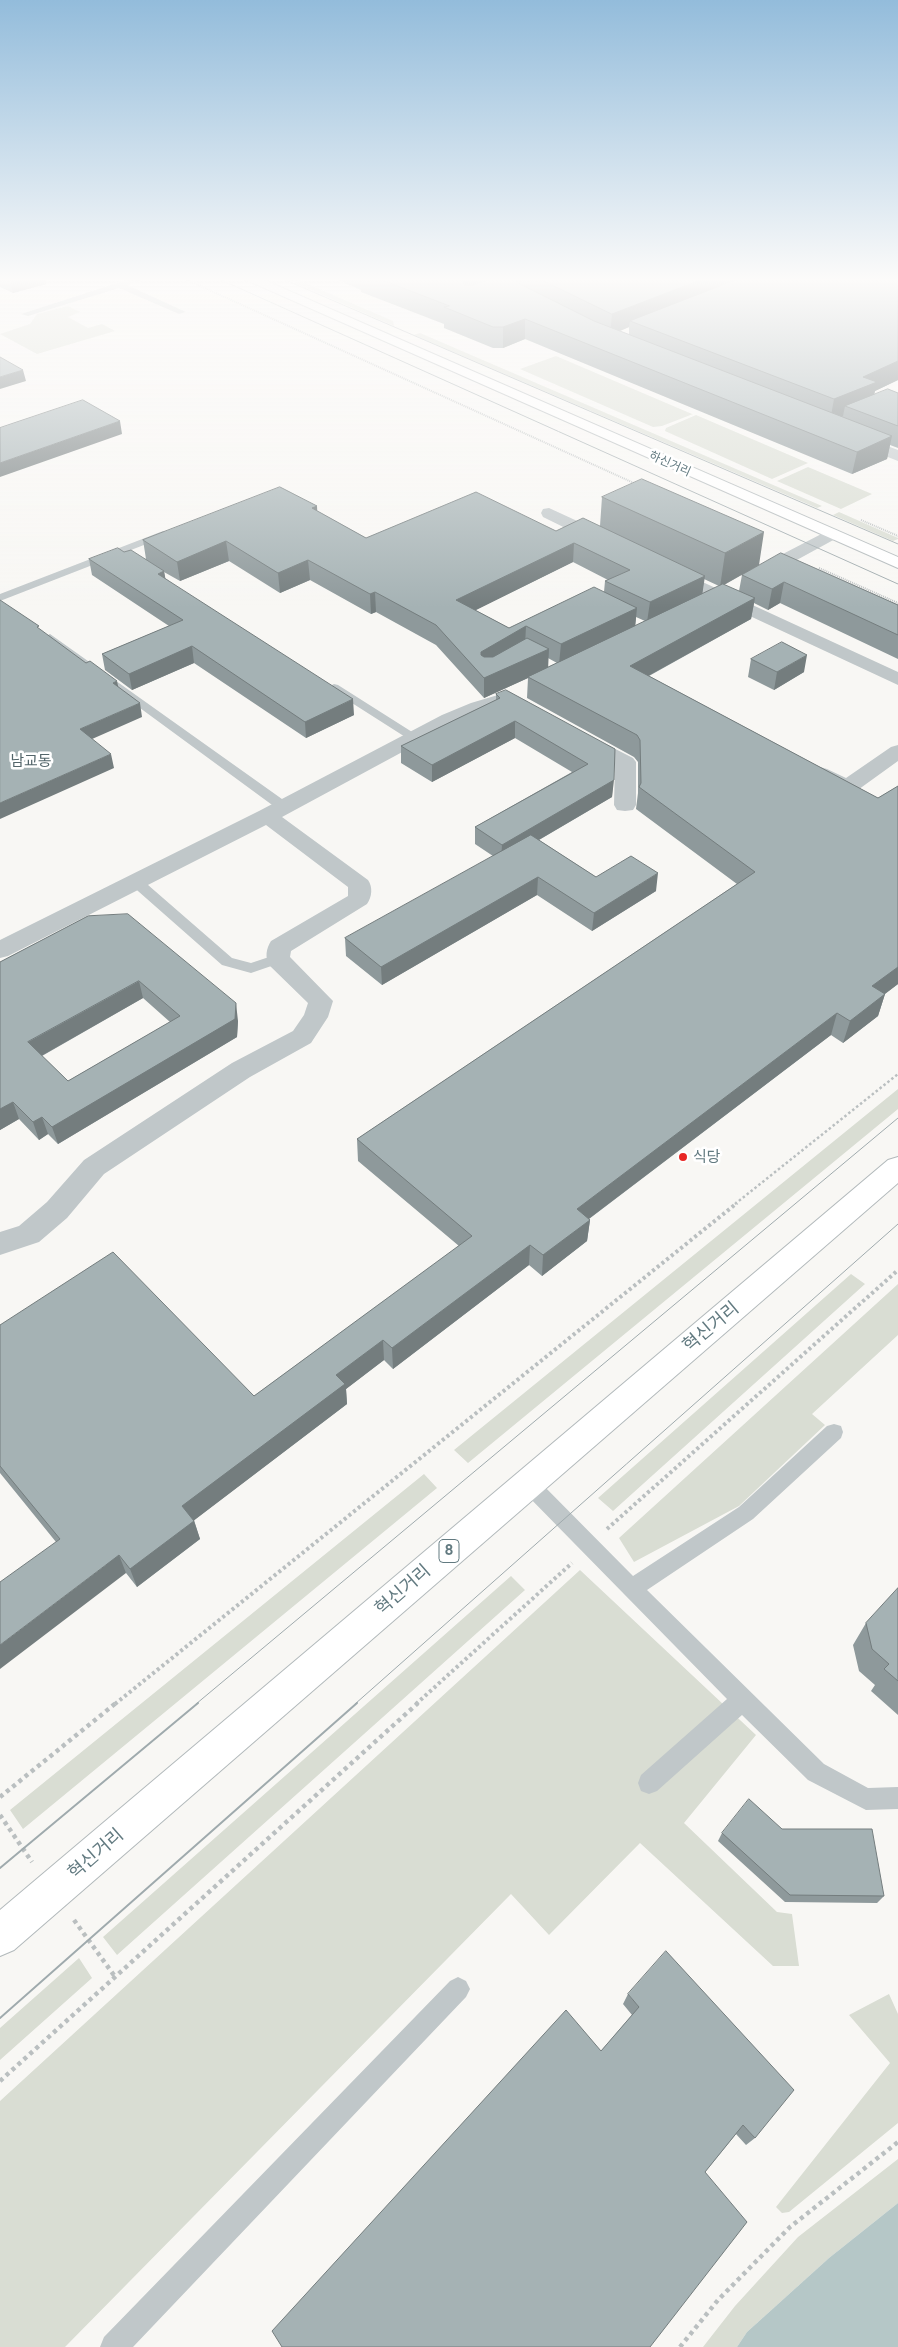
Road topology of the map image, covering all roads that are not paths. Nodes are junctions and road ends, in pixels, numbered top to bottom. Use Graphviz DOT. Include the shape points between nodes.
graph roads {
  1 [pos="500,389"];
  2 [pos="843,434"];
  3 [pos="898,456"];
  4 [pos="549,513"];
  5 [pos="175,530"];
  6 [pos="831,534"];
  7 [pos="621,548"];
  8 [pos="120,550"];
  9 [pos="137,561"];
  10 [pos="898,563"];
  11 [pos="657,565"];
  12 [pos="725,592"];
  13 [pos="0,598"];
  14 [pos="38,628"];
  15 [pos="320,679"];
  16 [pos="898,679"];
  17 [pos="532,687"];
  18 [pos="508,698"];
  19 [pos="542,716"];
  20 [pos="567,730"];
  21 [pos="414,738"];
  22 [pos="898,751"];
  23 [pos="804,764"];
  24 [pos="625,805"];
  25 [pos="275,811"];
  26 [pos="135,881"];
  27 [pos="0,950"];
  28 [pos="278,959"];
  29 [pos="898,1167"];
  30 [pos="0,1244"];
  31 [pos="834,1432"];
  32 [pos="528,1483"];
  33 [pos="632,1588"];
  34 [pos="742,1700"];
  35 [pos="649,1783"];
  36 [pos="898,1798"];
  37 [pos="2,1928"];
  38 [pos="458,1989"];
  39 [pos="114,2347"];
  1 -- 6 [label="main road, 하신거리"];
  2 -- 3 [label="street"];
  4 -- 7 [label="street"];
  5 -- 8 [label="lane"];
  6 -- 10 [label="main road, 하신거리"];
  6 -- 12 [label="street"];
  8 -- 9 [label="lane"];
  8 -- 13 [label="lane"];
  11 -- 12 [label="street"];
  12 -- 16 [label="street"];
  14 -- 25 [label="lane"];
  15 -- 21 [label="lane"];
  17 -- 18 [label="street"];
  18 -- 19 [label="street"];
  18 -- 21 [label="street" via="456,716"];
  20 -- 24 [label="street" via="626,762"];
  21 -- 25 [label="street"];
  22 -- 23 [label="street" via="847,787"];
  25 -- 26 [label="street"];
  25 -- 28 [label="street" via="360,885 359,898 279,947"];
  26 -- 27 [label="street"];
  26 -- 28 [label="lane" via="227,962 252,968"];
  28 -- 30 [label="street" via="321,1001 316,1017 302,1037 241,1070 94,1167 57,1210 29,1234"];
  29 -- 32 [label="main road, 혁신거리 / 8"];
  31 -- 33 [label="lane" via="746,1513"];
  32 -- 33 [label="lane"];
  32 -- 37 [label="main road, 혁신거리 / 8"];
  33 -- 34 [label="lane"];
  34 -- 35 [label="lane"];
  34 -- 36 [label="lane" via="816,1772 866,1799"];
  38 -- 39 [label="lane"];
}
